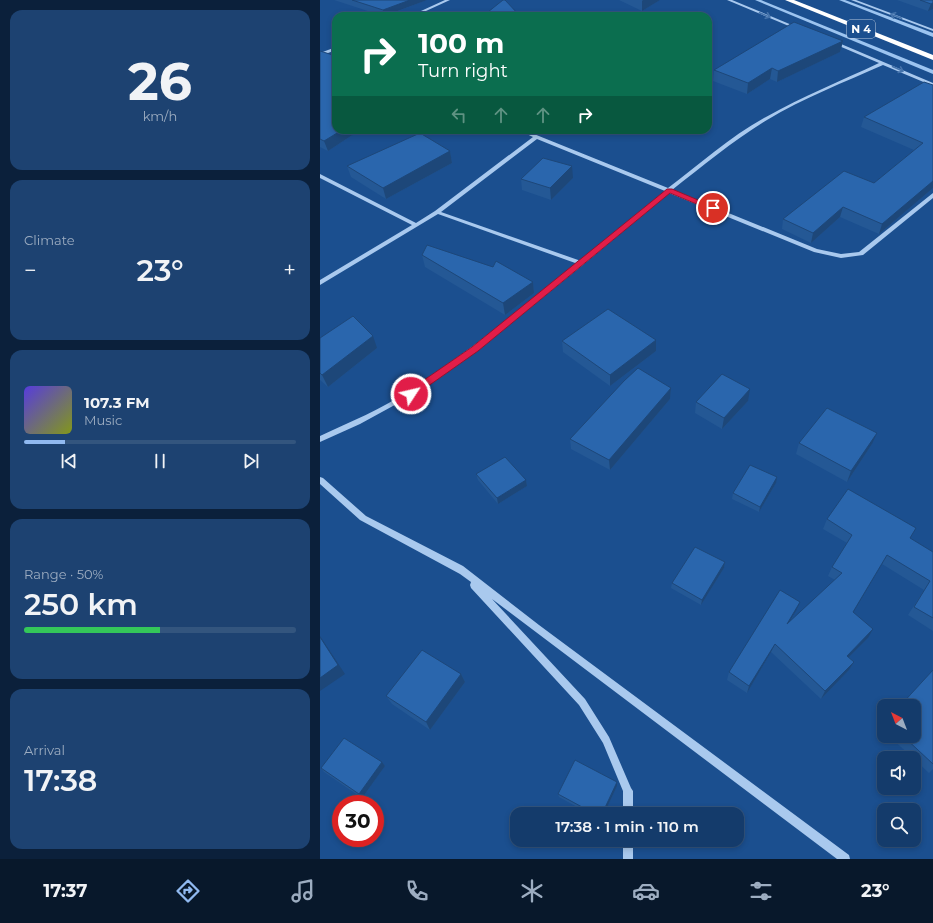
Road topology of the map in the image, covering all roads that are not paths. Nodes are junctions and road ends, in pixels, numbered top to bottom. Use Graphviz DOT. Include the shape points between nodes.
graph roads {
  1 [pos="448,0"];
  2 [pos="729,0"];
  3 [pos="788,0"];
  4 [pos="853,0"];
  5 [pos="421,12"];
  6 [pos="933,30"];
  7 [pos="805,31"];
  8 [pos="826,39"];
  9 [pos="332,51"];
  10 [pos="320,55"];
  11 [pos="933,58"];
  12 [pos="884,63"];
  13 [pos="933,85"];
  14 [pos="529,134"];
  15 [pos="536,137"];
  16 [pos="320,176"];
  17 [pos="670,190"];
  18 [pos="933,195"];
  19 [pos="437,212"];
  20 [pos="416,225"];
  21 [pos="582,263"];
  22 [pos="320,283"];
  23 [pos="320,439"];
  24 [pos="320,480"];
  25 [pos="460,569"];
  26 [pos="628,807"];
  27 [pos="628,847"];
  28 [pos="628,859"];
  29 [pos="845,859"];
  1 -- 5 [label="street"];
  2 -- 7 [label="street, one-way"];
  3 -- 11 [label="highway, N 4"];
  6 -- 4 [label="street, one-way"];
  8 -- 12 [label="street"];
  9 -- 10 [label="street"];
  12 -- 13 [label="street, one-way"];
  12 -- 17 [label="street" via="767,118 736,138"];
  14 -- 15 [label="street"];
  15 -- 17 [label="street"];
  15 -- 19 [label="street"];
  16 -- 20 [label="street"];
  17 -- 18 [label="street" via="816,251 841,256 861,254"];
  17 -- 21 [label="street"];
  19 -- 20 [label="street"];
  19 -- 21 [label="street"];
  20 -- 22 [label="street"];
  21 -- 23 [label="street" via="475,349 411,394"];
  24 -- 25 [label="street" via="363,518"];
  25 -- 26 [label="street" via="582,702 606,740 628,791"];
  25 -- 29 [label="street"];
  27 -- 28 [label="street"];
}
